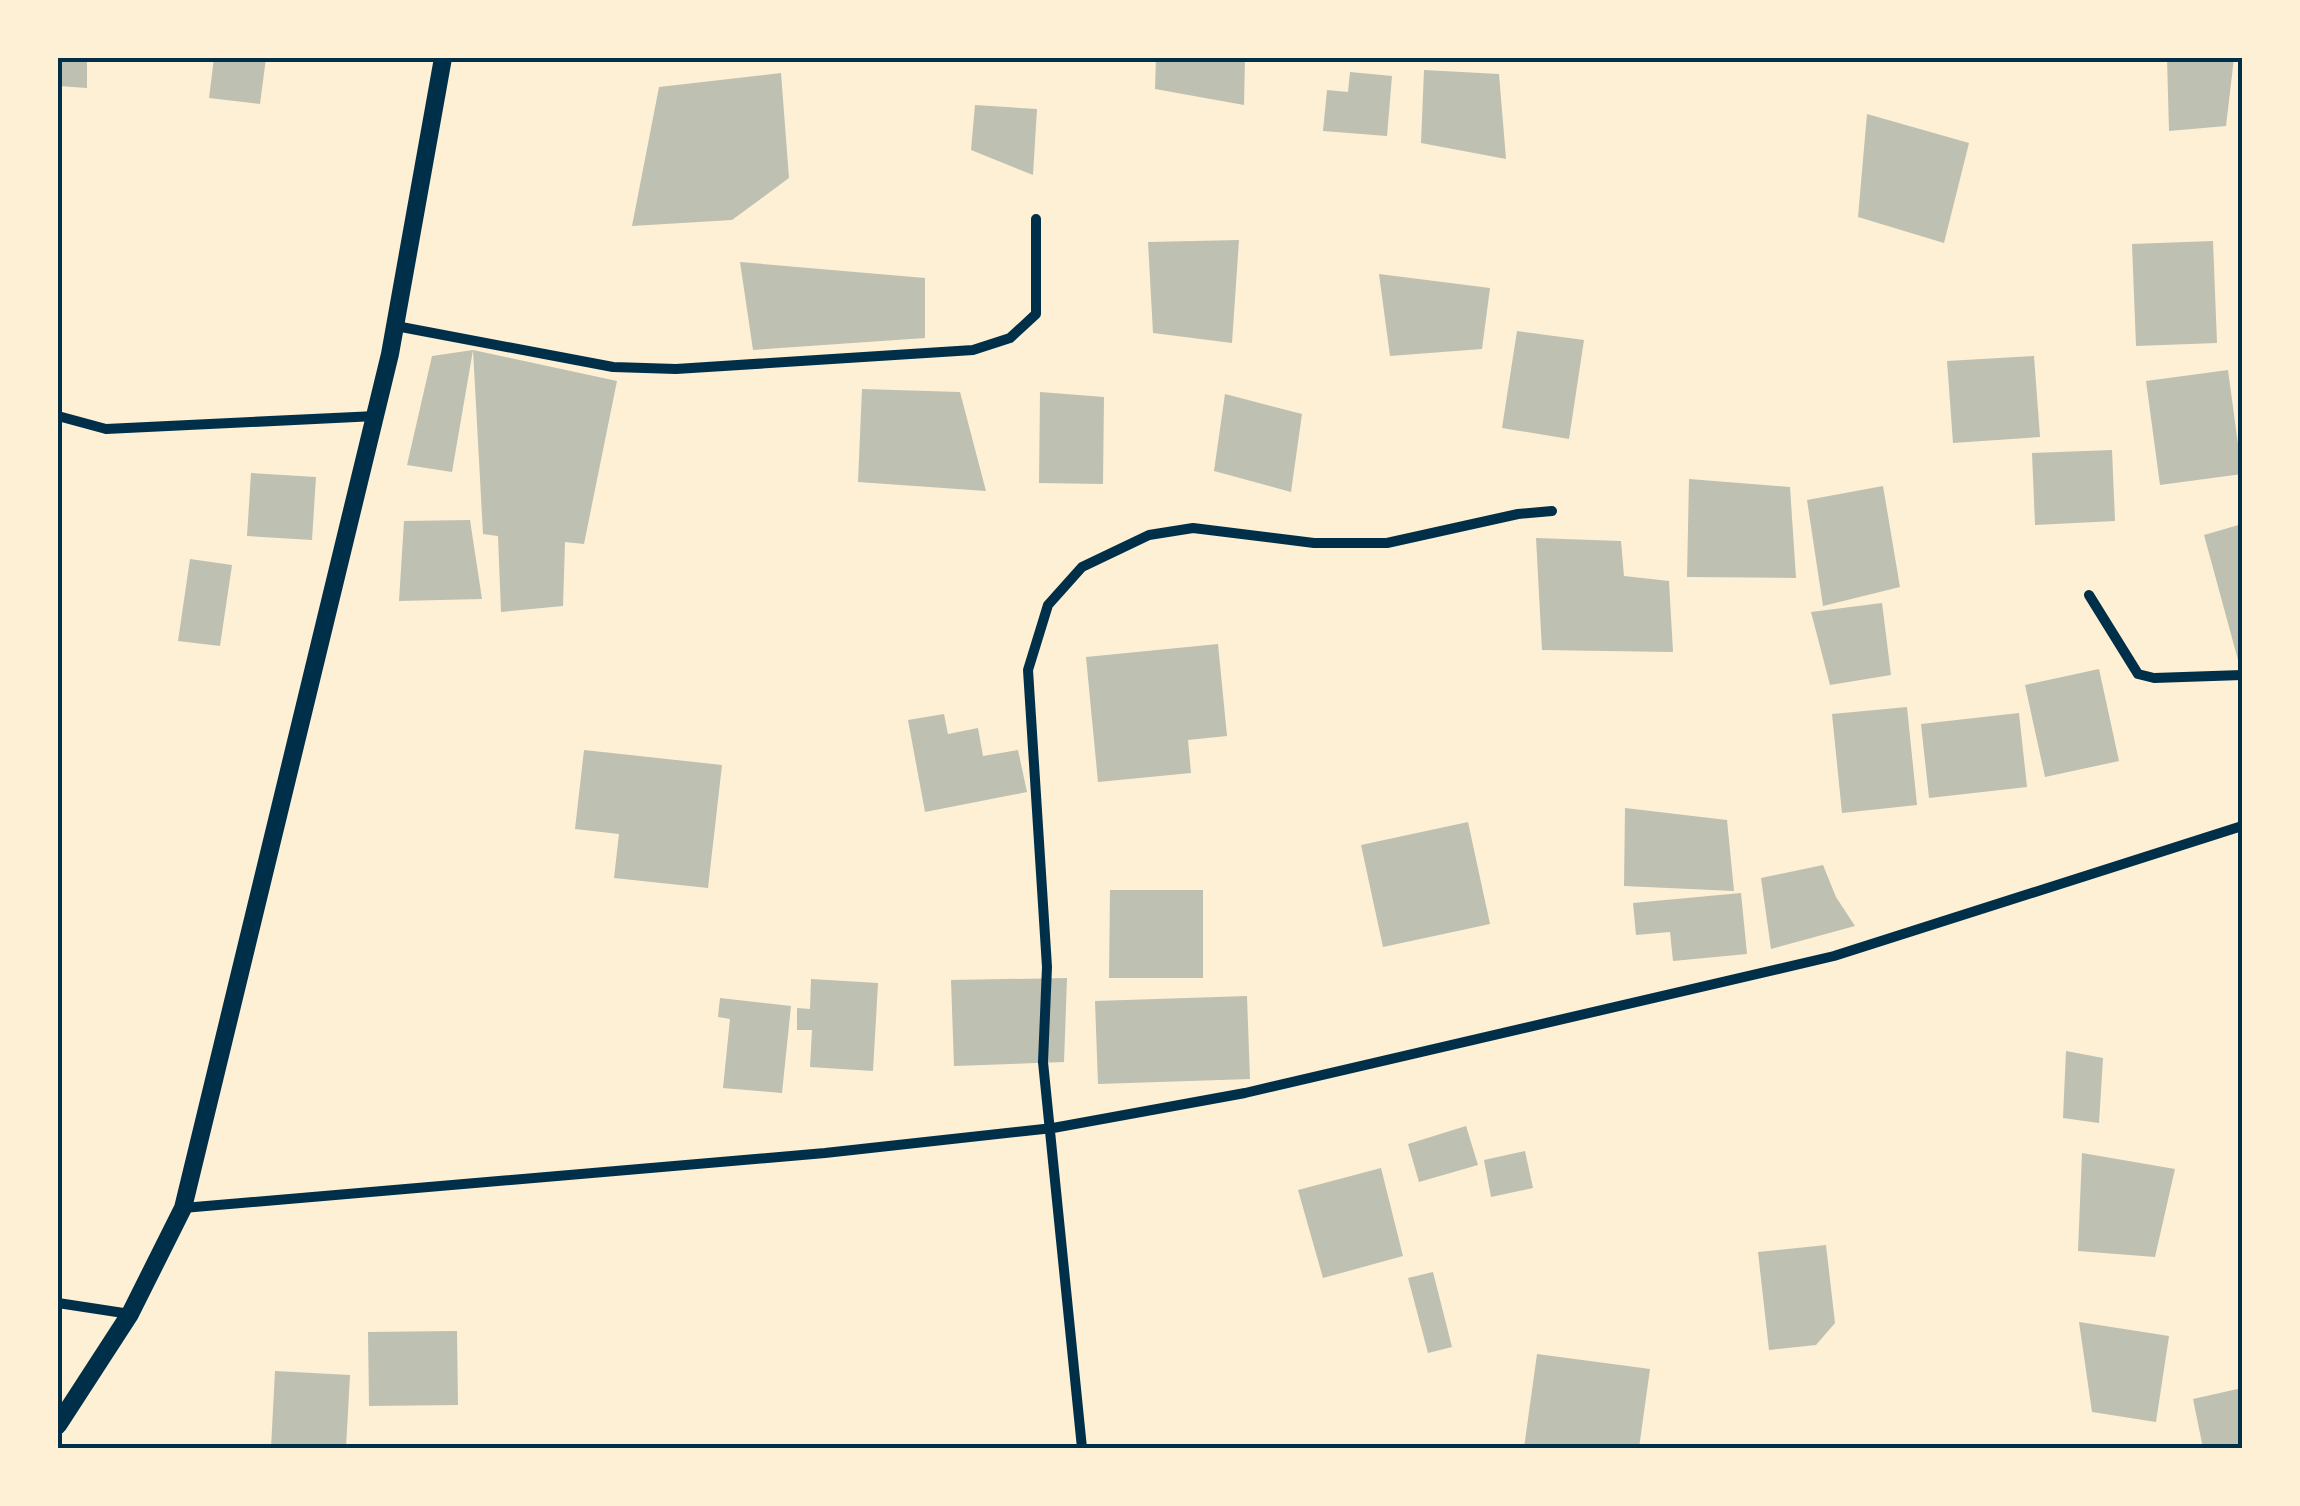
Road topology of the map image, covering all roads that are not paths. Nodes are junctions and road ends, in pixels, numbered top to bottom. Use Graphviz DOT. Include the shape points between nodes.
graph roads {
  1 [pos="443,58"];
  2 [pos="1036,218"];
  3 [pos="396,326"];
  4 [pos="58,416"];
  5 [pos="376,416"];
  6 [pos="1552,511"];
  7 [pos="2089,595"];
  8 [pos="2242,675"];
  9 [pos="2242,826"];
  10 [pos="1052,1128"];
  11 [pos="183,1208"];
  12 [pos="58,1303"];
  13 [pos="130,1314"];
  14 [pos="58,1426"];
  15 [pos="1082,1448"];
  1 -- 3 [label="street"];
  2 -- 3 [label="street" via="1036,314 1010,338 973,350 629,368"];
  3 -- 5 [label="street"];
  4 -- 5 [label="street" via="106,429"];
  5 -- 11 [label="street"];
  6 -- 10 [label="street" via="1387,543 1314,543 1193,528 1149,535 1082,567 1048,605 1028,670 1047,966 1043,1062"];
  7 -- 8 [label="street" via="2138,674"];
  9 -- 10 [label="street" via="1834,956 1245,1094"];
  10 -- 11 [label="street" via="550,1180"];
  10 -- 15 [label="street"];
  11 -- 13 [label="street"];
  12 -- 13 [label="street"];
  13 -- 14 [label="street"];
}
